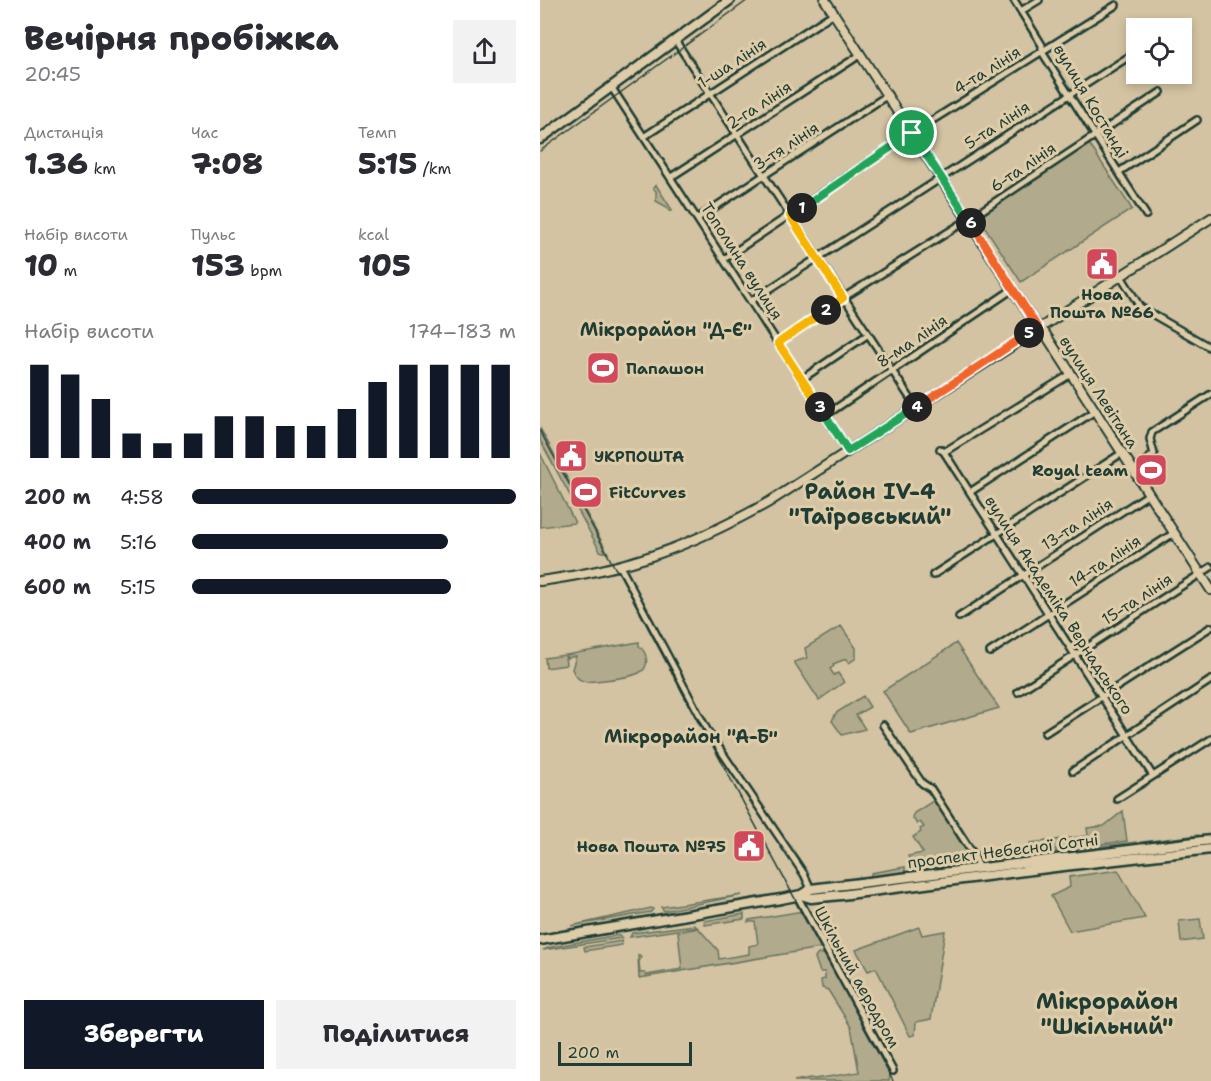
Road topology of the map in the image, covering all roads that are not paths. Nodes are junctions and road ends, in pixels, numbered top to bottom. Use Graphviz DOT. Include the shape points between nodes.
graph roads {
  1 [pos="730,0"];
  2 [pos="825,0"];
  3 [pos="1014,0"];
  4 [pos="1039,0"];
  5 [pos="1116,5"];
  6 [pos="1021,11"];
  7 [pos="834,13"];
  8 [pos="675,40"];
  9 [pos="1042,52"];
  10 [pos="861,55"];
  11 [pos="1126,58"];
  12 [pos="612,88"];
  13 [pos="1161,92"];
  14 [pos="710,94"];
  15 [pos="1069,94"];
  16 [pos="888,95"];
  17 [pos="1197,120"];
  18 [pos="912,133"];
  19 [pos="736,135"];
  20 [pos="1095,135"];
  21 [pos="645,136"];
  22 [pos="540,139"];
  23 [pos="1119,172"];
  24 [pos="671,177"];
  25 [pos="764,177"];
  26 [pos="942,177"];
  27 [pos="1146,214"];
  28 [pos="790,216"];
  29 [pos="698,218"];
  30 [pos="1211,218"];
  31 [pos="969,219"];
  32 [pos="817,258"];
  33 [pos="724,259"];
  34 [pos="1121,276"];
  35 [pos="1013,289"];
  36 [pos="843,298"];
  37 [pos="751,301"];
  38 [pos="1038,328"];
  39 [pos="867,335"];
  40 [pos="778,343"];
  41 [pos="1211,348"];
  42 [pos="891,371"];
  43 [pos="1071,374"];
  44 [pos="802,379"];
  45 [pos="1211,394"];
  46 [pos="916,408"];
  47 [pos="1095,411"];
  48 [pos="826,415"];
  49 [pos="848,451"];
  50 [pos="1122,453"];
  51 [pos="1134,471"];
  52 [pos="970,492"];
  53 [pos="1149,494"];
  54 [pos="1174,532"];
  55 [pos="997,534"];
  56 [pos="620,567"];
  57 [pos="1211,567"];
  58 [pos="1201,574"];
  59 [pos="933,575"];
  60 [pos="1024,575"];
  61 [pos="540,581"];
  62 [pos="1211,590"];
  63 [pos="1048,614"];
  64 [pos="960,617"];
  65 [pos="1211,627"];
  66 [pos="990,652"];
  67 [pos="1075,655"];
  68 [pos="1211,680"];
  69 [pos="1018,692"];
  70 [pos="1102,697"];
  71 [pos="883,725"];
  72 [pos="1045,733"];
  73 [pos="1127,736"];
  74 [pos="1211,739"];
  75 [pos="1073,771"];
  76 [pos="1153,776"];
  77 [pos="1117,799"];
  78 [pos="1211,840"];
  79 [pos="1211,849"];
  80 [pos="1055,863"];
  81 [pos="978,868"];
  82 [pos="811,889"];
  83 [pos="799,895"];
  84 [pos="540,940"];
  85 [pos="893,1071"];
  1 -- 8 [label="main road"];
  2 -- 7 [label="main road, вулиця Левітана"];
  3 -- 6 [label="street, вулиця Костанді"];
  4 -- 6 [label="street"];
  5 -- 9 [label="street, 4-та лінія"];
  6 -- 9 [label="street, вулиця Костанді" via="1042,45"];
  7 -- 10 [label="main road, вулиця Левітана"];
  7 -- 14 [label="street, 1-ша лінія"];
  8 -- 12 [label="main road"];
  8 -- 14 [label="street"];
  9 -- 15 [label="street, вулиця Костанді"];
  9 -- 18 [label="street, 4-та лінія"];
  10 -- 16 [label="main road, вулиця Левітана"];
  10 -- 19 [label="street, 2-га лінія"];
  11 -- 15 [label="street, 5-та лінія"];
  12 -- 21 [label="street, Тополина вулиця"];
  12 -- 22 [label="main road"];
  13 -- 20 [label="street, 6-та лінія"];
  14 -- 19 [label="street"];
  14 -- 21 [label="street, 1-ша лінія"];
  15 -- 20 [label="street, вулиця Костанді"];
  15 -- 26 [label="street, 5-та лінія"];
  16 -- 18 [label="main road, вулиця Левітана"];
  16 -- 25 [label="street, 3-тя лінія"];
  17 -- 23 [label="street"];
  18 -- 26 [label="main road, вулиця Левітана"];
  18 -- 28 [label="street, 4-та лінія"];
  19 -- 24 [label="street, 2-га лінія"];
  19 -- 25 [label="street"];
  20 -- 23 [label="street, вулиця Костанді"];
  20 -- 31 [label="street, 6-та лінія"];
  21 -- 24 [label="street, Тополина вулиця"];
  23 -- 27 [label="street, вулиця Костанді"];
  24 -- 29 [label="street, Тополина вулиця"];
  25 -- 28 [label="street"];
  25 -- 29 [label="street, 3-тя лінія"];
  26 -- 31 [label="main road, вулиця Левітана"];
  26 -- 32 [label="street, 5-та лінія"];
  28 -- 32 [label="street"];
  28 -- 33 [label="street, 4-та лінія"];
  29 -- 33 [label="street, Тополина вулиця"];
  30 -- 34 [label="main road"];
  31 -- 35 [label="main road, вулиця Левітана"];
  31 -- 36 [label="street, 6-та лінія"];
  32 -- 36 [label="street"];
  32 -- 37 [label="street, 5-та лінія"];
  33 -- 37 [label="street, Тополина вулиця"];
  34 -- 38 [label="main road"];
  34 -- 41 [label="street" via="1140,307"];
  35 -- 38 [label="main road, вулиця Левітана"];
  35 -- 42 [label="street, 8-ма лінія"];
  36 -- 39 [label="street"];
  36 -- 40 [label="street, 6-та лінія"];
  37 -- 40 [label="street, Тополина вулиця"];
  38 -- 43 [label="main road, вулиця Левітана"];
  38 -- 46 [label="main road"];
  39 -- 42 [label="street"];
  39 -- 44 [label="street"];
  40 -- 44 [label="street, Тополина вулиця"];
  42 -- 46 [label="street"];
  42 -- 48 [label="street, 8-ма лінія"];
  43 -- 47 [label="main road, вулиця Левітана"];
  43 -- 52 [label="street, вулиця Академіка Вернадського" via="942,451"];
  44 -- 48 [label="street, Тополина вулиця"];
  45 -- 51 [label="street" via="1152,432 1154,454"];
  46 -- 49 [label="main road"];
  47 -- 50 [label="main road, вулиця Левітана"];
  47 -- 52 [label="street"];
  48 -- 49 [label="street, Тополина вулиця"];
  49 -- 56 [label="main road" via="736,521 661,554"];
  50 -- 51 [label="main road, вулиця Левітана"];
  50 -- 55 [label="street"];
  51 -- 53 [label="main road, вулиця Левітана"];
  52 -- 55 [label="street, вулиця Академіка Вернадського"];
  53 -- 54 [label="main road, вулиця Левітана"];
  53 -- 60 [label="street, 13-та лінія"];
  54 -- 58 [label="main road, вулиця Левітана"];
  54 -- 63 [label="street, 14-та лінія"];
  55 -- 59 [label="street"];
  55 -- 60 [label="street, вулиця Академіка Вернадського"];
  56 -- 61 [label="main road"];
  56 -- 82 [label="street" via="707,730"];
  57 -- 58 [label="street, 15-та лінія"];
  58 -- 62 [label="main road, вулиця Левітана"];
  58 -- 67 [label="street, 15-та лінія"];
  60 -- 63 [label="street, вулиця Академіка Вернадського"];
  60 -- 64 [label="street, 13-та лінія"];
  63 -- 66 [label="street, 14-та лінія"];
  63 -- 67 [label="street, вулиця Академіка Вернадського"];
  65 -- 70 [label="street"];
  67 -- 69 [label="street, 15-та лінія"];
  67 -- 70 [label="street, вулиця Академіка Вернадського"];
  68 -- 73 [label="street"];
  70 -- 72 [label="street"];
  70 -- 73 [label="street, вулиця Академіка Вернадського"];
  71 -- 81 [label="street" via="922,783 931,789 975,857"];
  73 -- 75 [label="street"];
  73 -- 76 [label="street, вулиця Академіка Вернадського"];
  74 -- 76 [label="street"];
  76 -- 77 [label="street"];
  78 -- 80 [label="main road, проспект Небесної Сотні"];
  79 -- 80 [label="main road, проспект Небесної Сотні"];
  80 -- 81 [label="main road, проспект Небесної Сотні"];
  80 -- 83 [label="main road, проспект Небесної Сотні" via="841,895"];
  81 -- 82 [label="main road, проспект Небесної Сотні"];
  82 -- 83 [label="main road, проспект Небесної Сотні"];
  83 -- 84 [label="main road, проспект Небесної Сотні"];
  83 -- 85 [label="street, Шкільний аеродром"];
}
